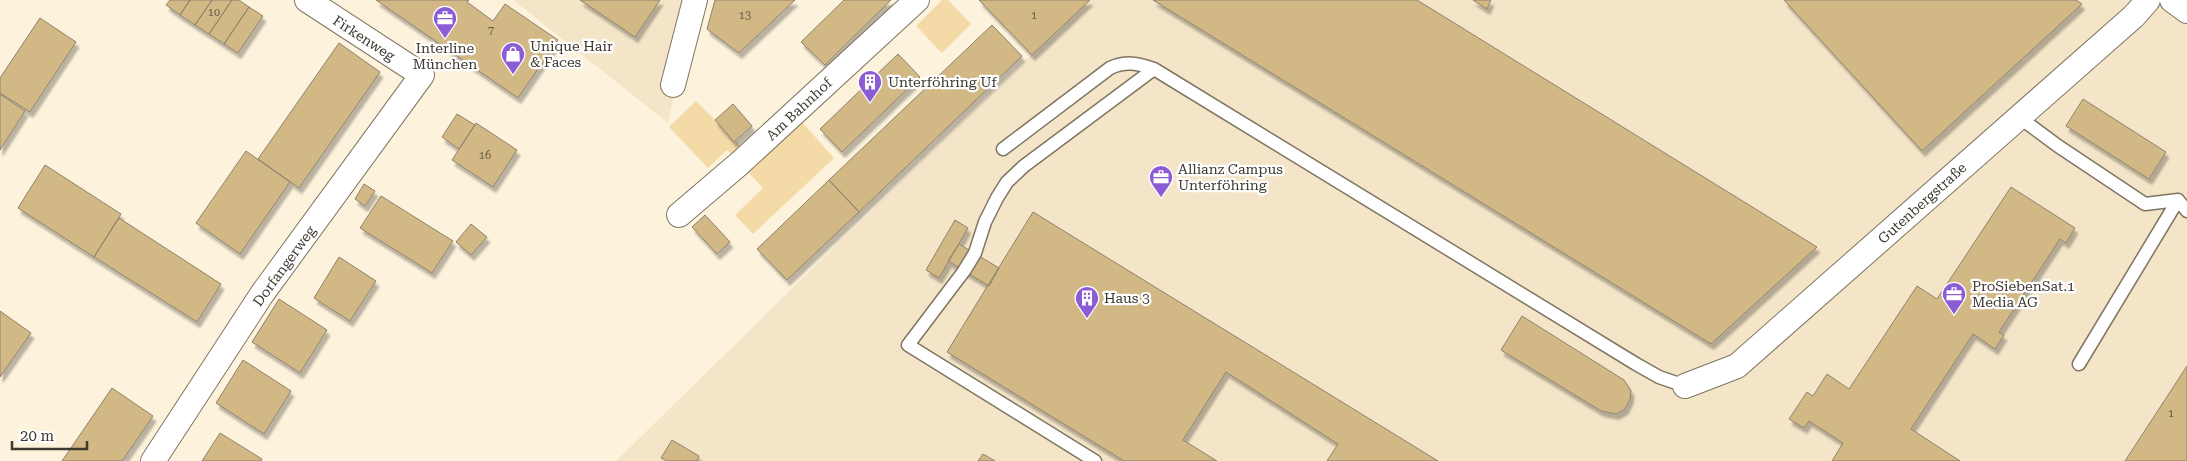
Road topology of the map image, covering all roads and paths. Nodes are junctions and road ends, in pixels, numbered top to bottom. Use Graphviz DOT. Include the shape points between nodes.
graph roads {
  1 [pos="307,0"];
  2 [pos="695,0"];
  3 [pos="918,0"];
  4 [pos="2148,0"];
  5 [pos="2172,0"];
  6 [pos="2187,11"];
  7 [pos="1154,69"];
  8 [pos="422,75"];
  9 [pos="673,85"];
  10 [pos="2019,117"];
  11 [pos="1003,149"];
  12 [pos="2178,200"];
  13 [pos="2187,211"];
  14 [pos="679,215"];
  15 [pos="2079,364"];
  16 [pos="1684,386"];
  17 [pos="153,461"];
  18 [pos="1095,461"];
  1 -- 8 [label="street, Firkenweg"];
  2 -- 9 [label="street"];
  3 -- 14 [label="street, Am Bahnhof"];
  4 -- 10 [label="street, Gutenbergstraße"];
  5 -- 6 [label="street"];
  7 -- 11 [label="lane" via="1130,63 1110,68"];
  7 -- 16 [label="lane" via="1636,364"];
  7 -- 18 [label="lane" via="1007,182 990,210 975,253 908,345"];
  8 -- 17 [label="street, Dorfangerweg" via="262,294"];
  10 -- 12 [label="lane" via="2146,204"];
  10 -- 16 [label="street, Gutenbergstraße" via="1737,366"];
  12 -- 13 [label="lane"];
  12 -- 15 [label="lane"];
}
